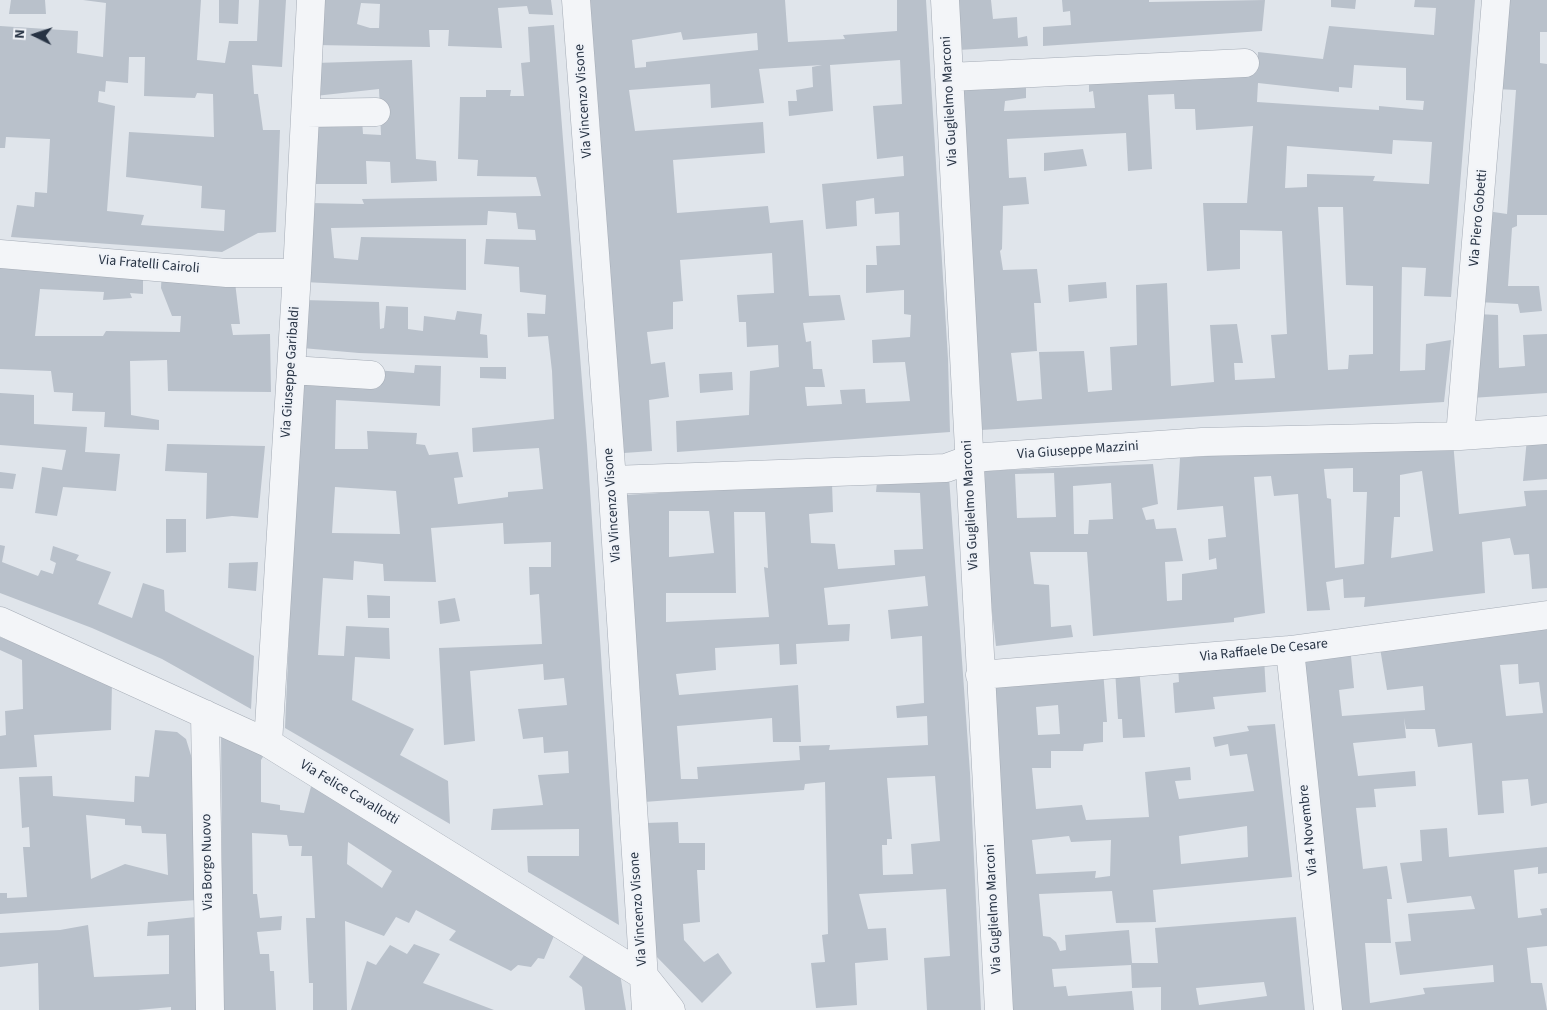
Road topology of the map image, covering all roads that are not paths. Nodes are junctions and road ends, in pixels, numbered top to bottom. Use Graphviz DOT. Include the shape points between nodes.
graph roads {
  1 [pos="311,0"];
  2 [pos="576,0"];
  3 [pos="945,0"];
  4 [pos="1496,0"];
  5 [pos="1245,63"];
  6 [pos="949,77"];
  7 [pos="376,112"];
  8 [pos="306,113"];
  9 [pos="0,254"];
  10 [pos="298,273"];
  11 [pos="291,370"];
  12 [pos="371,375"];
  13 [pos="1547,430"];
  14 [pos="1460,436"];
  15 [pos="968,460"];
  16 [pos="612,480"];
  17 [pos="1547,615"];
  18 [pos="0,620"];
  19 [pos="1290,650"];
  20 [pos="980,676"];
  21 [pos="205,714"];
  22 [pos="268,743"];
  23 [pos="644,976"];
  24 [pos="210,1010"];
  25 [pos="646,1010"];
  26 [pos="671,1010"];
  27 [pos="998,1010"];
  28 [pos="1328,1010"];
  1 -- 8 [label="street, Via Giuseppe Garibaldi"];
  2 -- 16 [label="street, Via Vincenzo Visone"];
  3 -- 6 [label="street, Via Guglielmo Marconi"];
  4 -- 14 [label="street, Via Piero Gobetti"];
  5 -- 6 [label="street"];
  6 -- 15 [label="street, Via Guglielmo Marconi"];
  7 -- 8 [label="street"];
  8 -- 10 [label="street, Via Giuseppe Garibaldi"];
  9 -- 10 [label="street, Via Fratelli Cairoli" via="227,273"];
  10 -- 11 [label="street, Via Giuseppe Garibaldi"];
  11 -- 12 [label="street"];
  11 -- 22 [label="street, Via Giuseppe Garibaldi"];
  13 -- 14 [label="street, Via Giuseppe Mazzini"];
  14 -- 15 [label="street, Via Giuseppe Mazzini" via="1202,442"];
  15 -- 16 [label="street, Via Giuseppe Mazzini" via="946,468"];
  15 -- 20 [label="street, Via Guglielmo Marconi"];
  16 -- 23 [label="street, Via Vincenzo Visone"];
  17 -- 19 [label="street, Via Raffaele De Cesare"];
  18 -- 21 [label="street, Via Felice Cavallotti"];
  19 -- 20 [label="street, Via Raffaele De Cesare"];
  19 -- 28 [label="street, Via 4 Novembre"];
  20 -- 27 [label="street, Via Guglielmo Marconi"];
  21 -- 22 [label="street, Via Felice Cavallotti"];
  21 -- 24 [label="street, Via Borgo Nuovo"];
  22 -- 23 [label="street, Via Felice Cavallotti"];
  23 -- 25 [label="street, Via Vincenzo Visone"];
  23 -- 26 [label="street, Via Felice Cavallotti"];
}
